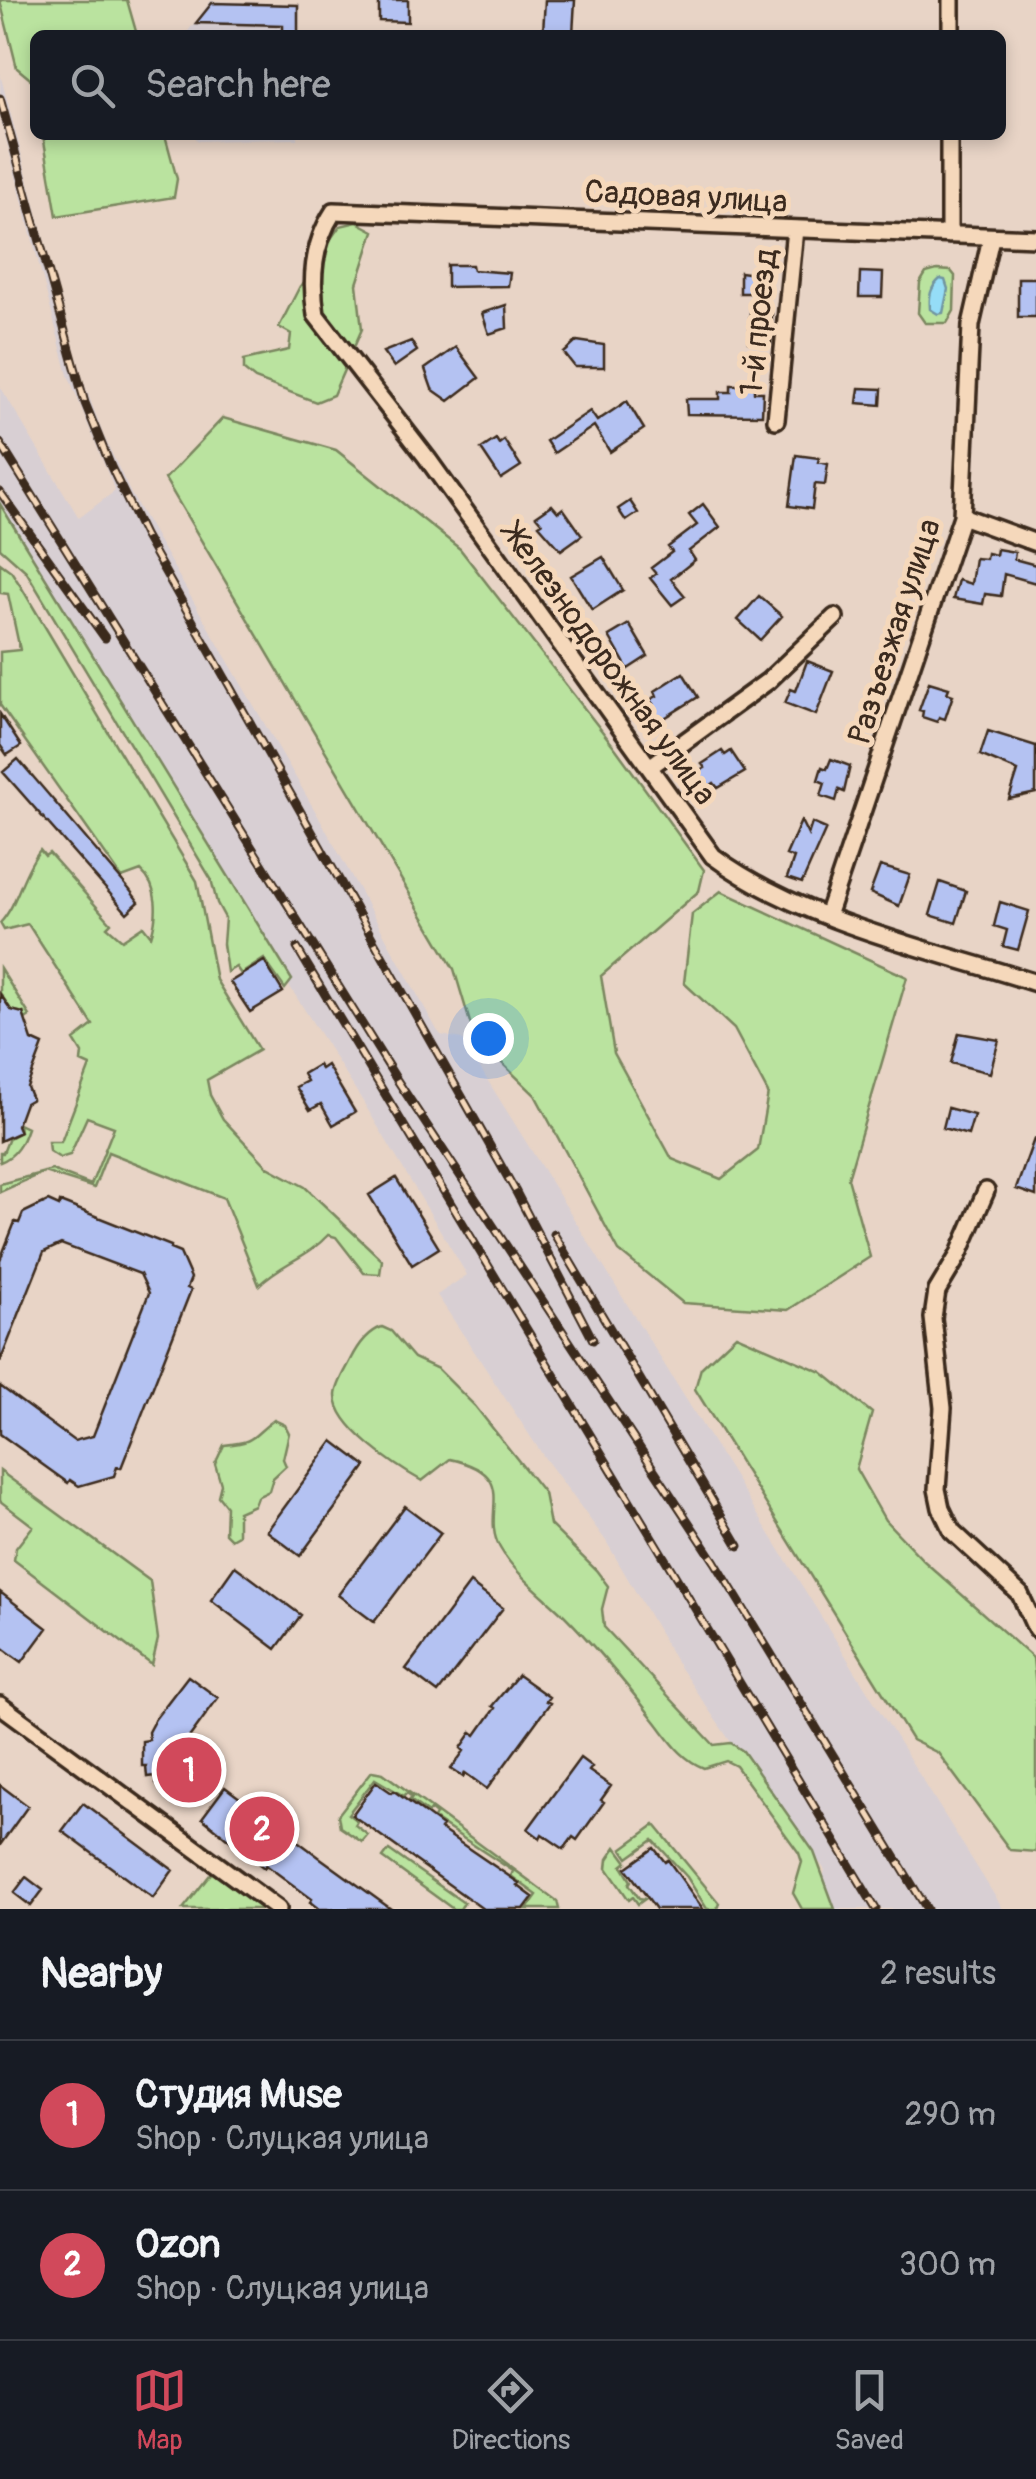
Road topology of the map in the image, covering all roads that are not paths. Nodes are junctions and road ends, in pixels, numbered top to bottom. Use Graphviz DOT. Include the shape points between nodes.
graph roads {
  1 [pos="952,0"];
  2 [pos="951,30"];
  3 [pos="950,140"];
  4 [pos="334,211"];
  5 [pos="795,229"];
  6 [pos="949,235"];
  7 [pos="992,238"];
  8 [pos="1036,238"];
  9 [pos="776,420"];
  10 [pos="962,516"];
  11 [pos="1036,542"];
  12 [pos="834,616"];
  13 [pos="651,766"];
  14 [pos="827,916"];
  15 [pos="1036,983"];
  16 [pos="986,1191"];
  17 [pos="1036,1630"];
  18 [pos="0,1705"];
  19 [pos="278,1909"];
  1 -- 2 [label="street"];
  3 -- 6 [label="street"];
  4 -- 5 [label="street, Садовая улица"];
  4 -- 13 [label="street, Железнодорожная улица" via="314,257 316,315"];
  5 -- 6 [label="street, Садовая улица"];
  5 -- 9 [label="street, 1-й проезд"];
  6 -- 7 [label="street, Садовая улица"];
  7 -- 8 [label="street, Садовая улица"];
  7 -- 10 [label="street, Разъезжая улица" via="971,326"];
  10 -- 11 [label="street"];
  10 -- 14 [label="street, Разъезжая улица"];
  12 -- 13 [label="street" via="768,681"];
  13 -- 14 [label="street, Железнодорожная улица" via="714,856"];
  14 -- 15 [label="street, Железнодорожная улица"];
  16 -- 17 [label="street" via="937,1292 943,1408 937,1488 952,1531 1020,1594"];
  18 -- 19 [label="street"];
}
